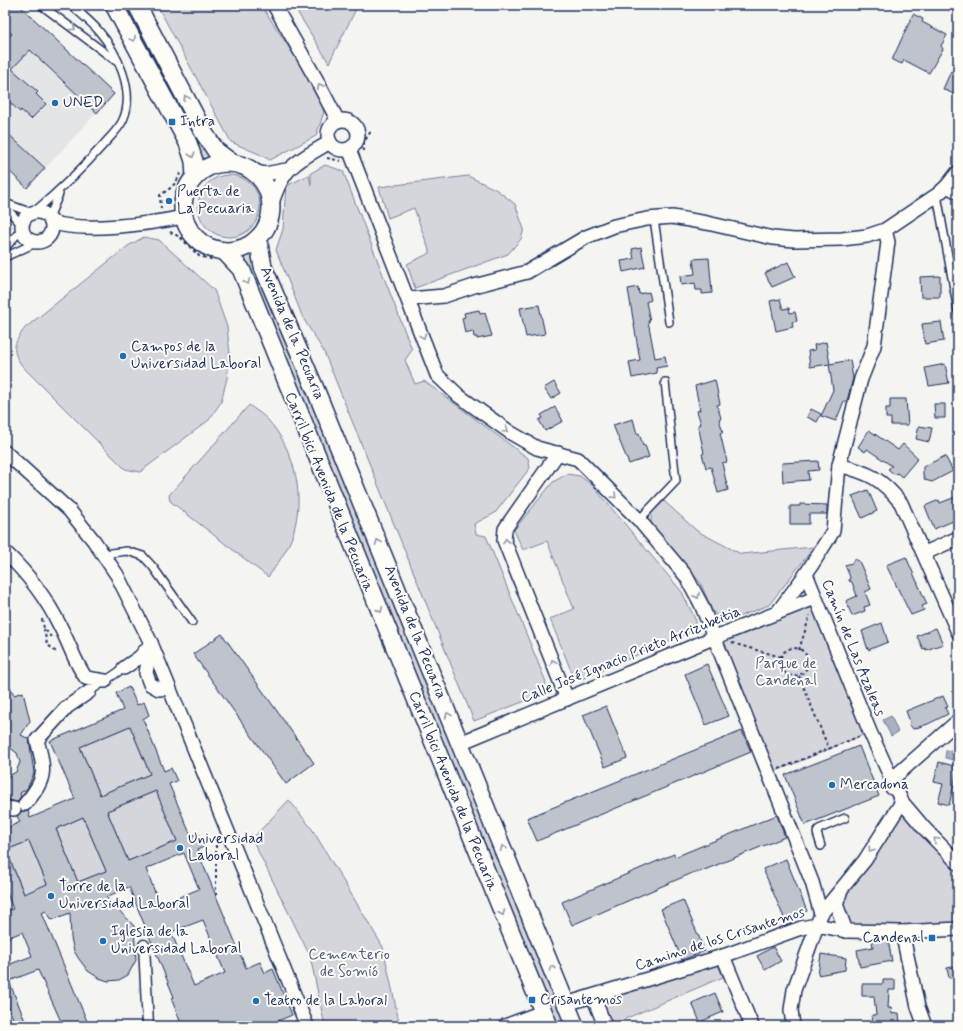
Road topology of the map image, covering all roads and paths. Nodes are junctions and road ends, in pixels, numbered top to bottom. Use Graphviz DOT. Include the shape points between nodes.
graph roads {
  1 [pos="41,5"];
  2 [pos="71,5"];
  3 [pos="114,5"];
  4 [pos="137,5"];
  5 [pos="274,5"];
  6 [pos="118,63"];
  7 [pos="338,121"];
  8 [pos="363,127"];
  9 [pos="330,142"];
  10 [pos="349,149"];
  11 [pos="323,157"];
  12 [pos="354,162"];
  13 [pos="232,163"];
  14 [pos="250,170"];
  15 [pos="286,170"];
  16 [pos="958,172"];
  17 [pos="188,174"];
  18 [pos="953,189"];
  19 [pos="61,190"];
  20 [pos="938,195"];
  21 [pos="5,204"];
  22 [pos="5,207"];
  23 [pos="33,213"];
  24 [pos="272,214"];
  25 [pos="183,217"];
  26 [pos="654,219"];
  27 [pos="50,220"];
  28 [pos="165,221"];
  29 [pos="23,227"];
  30 [pos="92,227"];
  31 [pos="885,230"];
  32 [pos="262,237"];
  33 [pos="43,240"];
  34 [pos="5,248"];
  35 [pos="221,256"];
  36 [pos="5,257"];
  37 [pos="409,300"];
  38 [pos="958,311"];
  39 [pos="669,322"];
  40 [pos="666,382"];
  41 [pos="5,452"];
  42 [pos="558,453"];
  43 [pos="839,465"];
  44 [pos="639,520"];
  45 [pos="958,538"];
  46 [pos="5,552"];
  47 [pos="925,553"];
  48 [pos="103,554"];
  49 [pos="806,574"];
  50 [pos="815,598"];
  51 [pos="777,613"];
  52 [pos="192,622"];
  53 [pos="44,628"];
  54 [pos="958,632"];
  55 [pos="713,638"];
  56 [pos="151,643"];
  57 [pos="799,650"];
  58 [pos="58,653"];
  59 [pos="781,657"];
  60 [pos="124,668"];
  61 [pos="799,675"];
  62 [pos="148,679"];
  63 [pos="104,681"];
  64 [pos="169,688"];
  65 [pos="89,692"];
  66 [pos="567,698"];
  67 [pos="958,721"];
  68 [pos="870,732"];
  69 [pos="460,743"];
  70 [pos="829,749"];
  71 [pos="769,774"];
  72 [pos="891,780"];
  73 [pos="902,802"];
  74 [pos="15,807"];
  75 [pos="892,817"];
  76 [pos="915,817"];
  77 [pos="845,818"];
  78 [pos="216,844"];
  79 [pos="822,846"];
  80 [pos="958,862"];
  81 [pos="812,882"];
  82 [pos="840,891"];
  83 [pos="216,896"];
  84 [pos="819,920"];
  85 [pos="958,929"];
  86 [pos="846,931"];
  87 [pos="902,932"];
  88 [pos="144,945"];
  89 [pos="723,956"];
  90 [pos="593,996"];
  91 [pos="566,1004"];
  92 [pos="546,1019"];
  93 [pos="5,1021"];
  94 [pos="302,1024"];
  95 [pos="8,1026"];
  96 [pos="148,1026"];
  97 [pos="505,1026"];
  98 [pos="575,1026"];
  99 [pos="605,1026"];
  100 [pos="752,1026"];
  101 [pos="793,1026"];
  102 [pos="925,1026"];
  1 -- 6 [label="lane, one-way"];
  2 -- 6 [label="lane" via="98,30"];
  3 -- 17 [label="street, one-way" via="188,143 194,161"];
  13 -- 4 [label="street, one-way" via="216,151 204,133"];
  7 -- 5 [label="street, one-way"];
  6 -- 19 [label="lane" via="128,96 123,120 102,147"];
  7 -- 8 [label="street" via="348,121"];
  7 -- 9 [label="street" via="328,132"];
  8 -- 10 [label="street" via="357,132 356,141"];
  8 -- 12 [label="path" via="363,158"];
  9 -- 10 [label="street" via="337,149"];
  9 -- 15 [label="street"];
  10 -- 12 [label="street"];
  11 -- 12 [label="path" via="346,165"];
  12 -- 37 [label="street"];
  13 -- 14 [label="street"];
  13 -- 17 [label="street"];
  14 -- 15 [label="street" via="265,174"];
  14 -- 24 [label="street" via="264,184"];
  15 -- 24 [label="street" via="276,188"];
  16 -- 18 [label="street"];
  17 -- 25 [label="street"];
  17 -- 28 [label="path" via="160,195"];
  18 -- 20 [label="street"];
  19 -- 23 [label="lane"];
  19 -- 27 [label="lane"];
  20 -- 31 [label="street"];
  20 -- 38 [label="lane"];
  21 -- 23 [label="lane"];
  22 -- 29 [label="lane"];
  23 -- 27 [label="street" via="42,213"];
  23 -- 29 [label="street" via="25,218"];
  24 -- 32 [label="path"];
  24 -- 32 [label="street"];
  25 -- 28 [label="street"];
  25 -- 35 [label="street" via="187,228 194,236"];
  26 -- 31 [label="street" via="672,217 794,240 855,238"];
  26 -- 37 [label="street" via="614,226 586,237 528,272 444,296"];
  26 -- 39 [label="lane"];
  27 -- 30 [label="street" via="71,227"];
  27 -- 33 [label="street" via="50,234"];
  28 -- 30 [label="street"];
  28 -- 35 [label="path" via="168,230 180,237 199,256"];
  29 -- 33 [label="street" via="30,239"];
  29 -- 34 [label="lane"];
  30 -- 33 [label="street"];
  31 -- 43 [label="street, Camín de Las Azaleas" via="888,242 874,346 861,379"];
  32 -- 35 [label="street" via="248,246"];
  69 -- 32 [label="street, Avenida de la Pecuaria, one-way" via="263,267"];
  33 -- 36 [label="lane"];
  35 -- 92 [label="street, Avenida de la Pecuaria, one-way" via="241,269 244,275"];
  37 -- 42 [label="street, one-way" via="437,375 459,396 510,433 537,448"];
  40 -- 44 [label="lane" via="676,481"];
  41 -- 48 [label="street" via="69,510"];
  42 -- 44 [label="street, one-way" via="578,459"];
  66 -- 42 [label="street, one-way" via="504,540 505,529"];
  43 -- 47 [label="street" via="867,472 888,486 902,503"];
  43 -- 49 [label="street, Camín de Las Azaleas" via="833,531"];
  44 -- 55 [label="street, one-way" via="686,576 701,604"];
  45 -- 47 [label="street"];
  46 -- 63 [label="street" via="25,574 52,612 78,667 86,678"];
  47 -- 54 [label="street"];
  48 -- 52 [label="lane" via="127,551 143,556"];
  48 -- 56 [label="street" via="117,575"];
  49 -- 50 [label="street, Camín de Las Azaleas"];
  49 -- 51 [label="street"];
  50 -- 51 [label="street, Calle José Ignacio Prieto Arrizubeitia"];
  50 -- 57 [label="path"];
  50 -- 68 [label="street, Camín de Las Azaleas"];
  51 -- 55 [label="street, Calle José Ignacio Prieto Arrizubeitia"];
  53 -- 58 [label="path" via="44,637"];
  55 -- 59 [label="path"];
  55 -- 66 [label="street, Calle José Ignacio Prieto Arrizubeitia"];
  55 -- 71 [label="street"];
  56 -- 60 [label="street" via="140,657"];
  56 -- 62 [label="street" via="146,673"];
  56 -- 64 [label="street"];
  57 -- 59 [label="path" via="790,649"];
  57 -- 61 [label="path" via="808,660 806,669"];
  59 -- 61 [label="path" via="782,670 790,676"];
  60 -- 62 [label="street"];
  60 -- 63 [label="lane"];
  61 -- 70 [label="path"];
  62 -- 64 [label="street" via="150,684 159,689"];
  63 -- 65 [label="lane"];
  64 -- 94 [label="street"];
  65 -- 74 [label="street" via="67,708 37,740 44,766 41,781 35,792"];
  66 -- 69 [label="street, Calle José Ignacio Prieto Arrizubeitia"];
  67 -- 72 [label="street"];
  68 -- 70 [label="path"];
  68 -- 72 [label="street, Camín de Las Azaleas"];
  91 -- 69 [label="street, Avenida de la Pecuaria, one-way"];
  70 -- 71 [label="path"];
  71 -- 81 [label="street"];
  72 -- 73 [label="street, Camín de Las Azaleas"];
  72 -- 75 [label="street" via="894,802"];
  73 -- 75 [label="street"];
  73 -- 76 [label="street, Camín de Las Azaleas"];
  75 -- 76 [label="street" via="900,812"];
  75 -- 82 [label="street, one-way" via="865,860"];
  80 -- 76 [label="street, Camín de Las Azaleas, one-way"];
  77 -- 79 [label="lane" via="819,829 817,833"];
  78 -- 83 [label="path"];
  81 -- 82 [label="street" via="831,893"];
  81 -- 84 [label="street"];
  82 -- 84 [label="street"];
  82 -- 86 [label="street" via="836,904"];
  84 -- 86 [label="street, Camino de los Crisantemos"];
  84 -- 89 [label="street, Camino de los Crisantemos"];
  84 -- 101 [label="street" via="794,990 791,1010"];
  85 -- 87 [label="street, Camino de los Crisantemos"];
  86 -- 87 [label="street, Camino de los Crisantemos"];
  87 -- 102 [label="street" via="918,1007"];
  88 -- 96 [label="street"];
  89 -- 90 [label="street, Camino de los Crisantemos"];
  89 -- 100 [label="street"];
  90 -- 91 [label="street, Camino de los Crisantemos"];
  90 -- 99 [label="street"];
  91 -- 98 [label="street, Avenida de la Pecuaria"];
  92 -- 97 [label="street"];
  93 -- 95 [label="path"];
}
